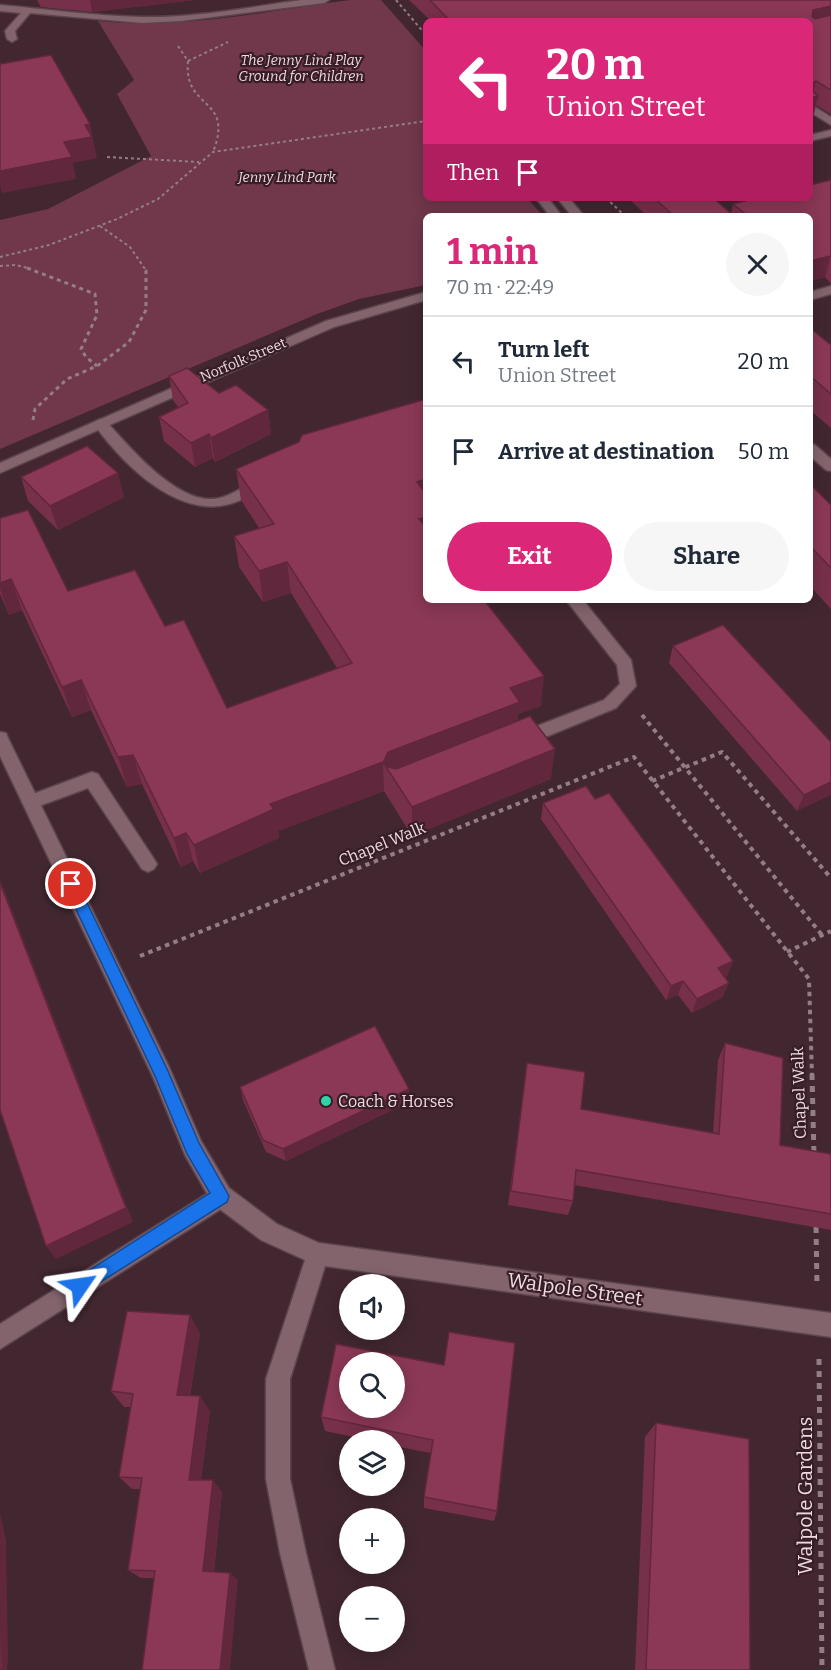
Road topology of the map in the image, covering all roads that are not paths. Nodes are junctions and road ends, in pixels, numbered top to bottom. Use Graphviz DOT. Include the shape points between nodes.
graph roads {
  1 [pos="324,0"];
  2 [pos="0,8"];
  3 [pos="29,9"];
  4 [pos="12,39"];
  5 [pos="813,109"];
  6 [pos="831,122"];
  7 [pos="831,133"];
  8 [pos="813,137"];
  9 [pos="813,138"];
  10 [pos="831,149"];
  11 [pos="544,201"];
  12 [pos="566,201"];
  13 [pos="554,213"];
  14 [pos="576,213"];
  15 [pos="831,290"];
  16 [pos="813,295"];
  17 [pos="423,297"];
  18 [pos="100,423"];
  19 [pos="813,451"];
  20 [pos="831,467"];
  21 [pos="0,468"];
  22 [pos="276,478"];
  23 [pos="576,603"];
  24 [pos="0,738"];
  25 [pos="503,746"];
  26 [pos="31,802"];
  27 [pos="148,864"];
  28 [pos="221,1196"];
  29 [pos="318,1254"];
  30 [pos="825,1324"];
  31 [pos="0,1337"];
  32 [pos="322,1670"];
  1 -- 3 [label="street" via="152,20"];
  2 -- 3 [label="street"];
  3 -- 4 [label="street" via="10,32"];
  5 -- 6 [label="street"];
  7 -- 8 [label="street"];
  9 -- 10 [label="street"];
  11 -- 13 [label="street"];
  12 -- 14 [label="street"];
  15 -- 16 [label="street"];
  17 -- 18 [label="street, Norfolk Street" via="330,324"];
  18 -- 21 [label="street, Norfolk Street"];
  18 -- 22 [label="street" via="151,476 187,498 217,503"];
  19 -- 20 [label="street"];
  23 -- 25 [label="street" via="625,664 628,686 610,704"];
  24 -- 26 [label="street"];
  26 -- 27 [label="street" via="92,779"];
  26 -- 28 [label="street" via="162,1074 193,1148"];
  28 -- 29 [label="street, Walpole Street" via="269,1232"];
  28 -- 31 [label="street"];
  29 -- 30 [label="street, Walpole Street"];
  29 -- 32 [label="street" via="278,1379 278,1479"];
}
